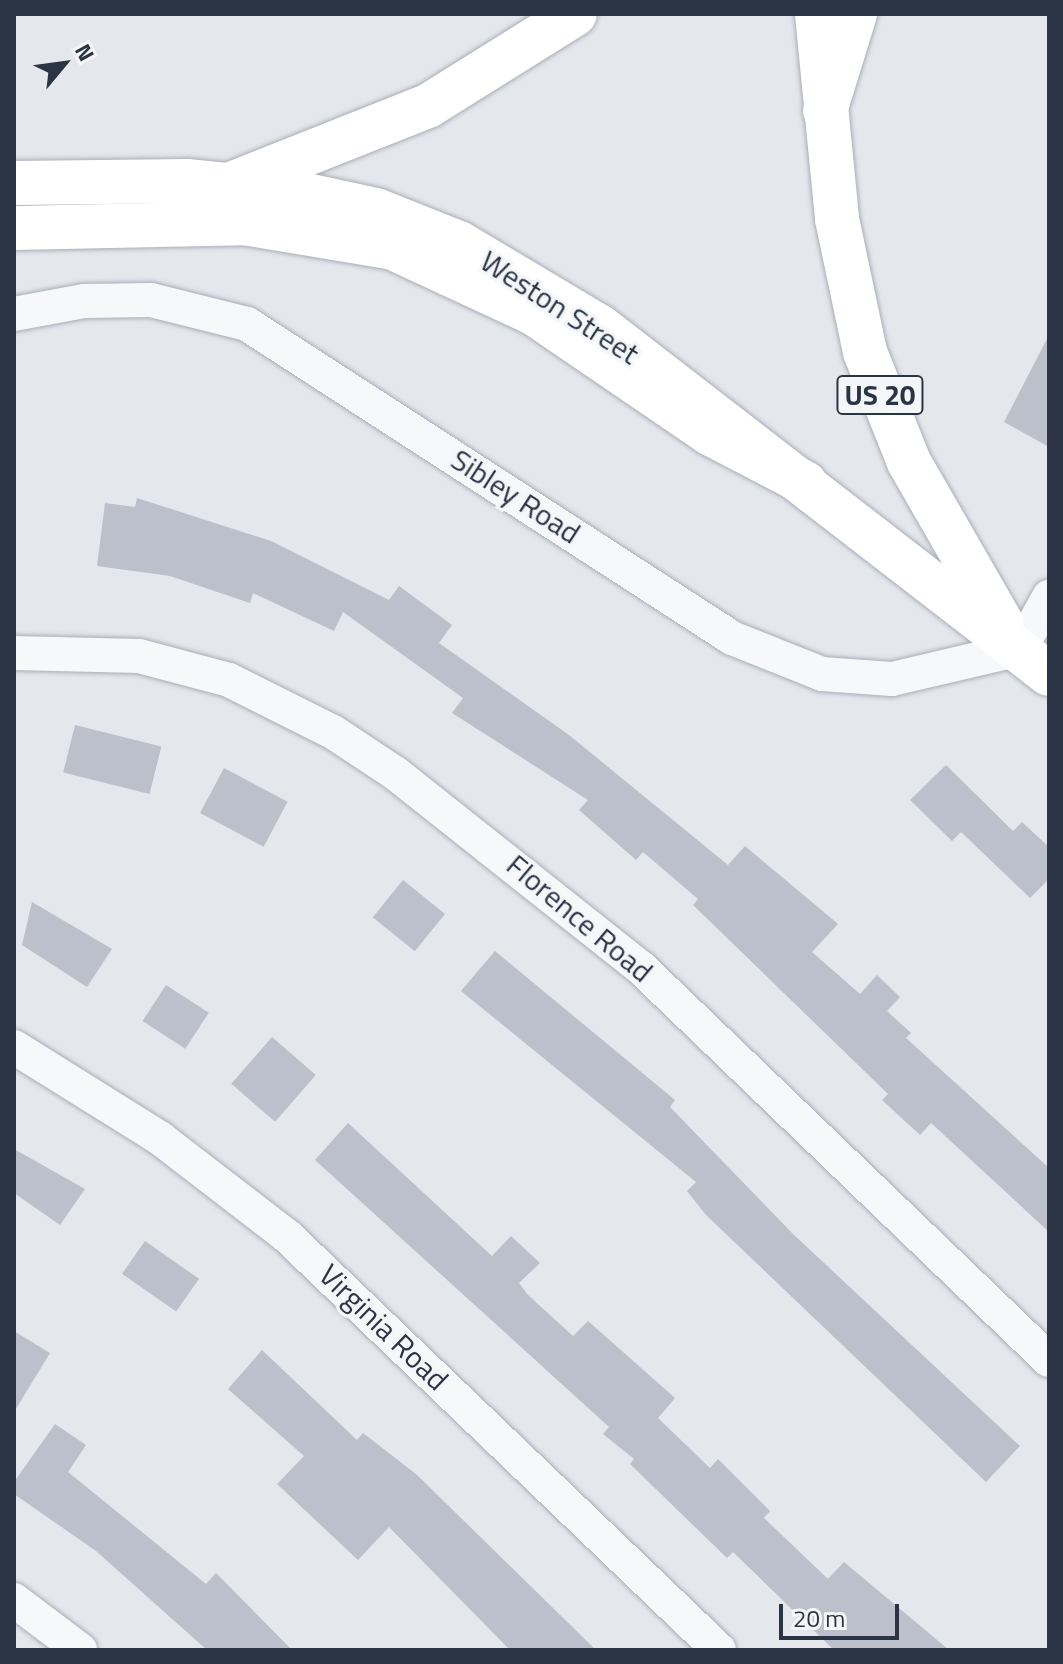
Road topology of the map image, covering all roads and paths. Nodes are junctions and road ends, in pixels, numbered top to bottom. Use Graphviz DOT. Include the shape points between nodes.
graph roads {
  1 [pos="575,14"];
  2 [pos="817,14"];
  3 [pos="855,14"];
  4 [pos="825,111"];
  5 [pos="14,183"];
  6 [pos="230,184"];
  7 [pos="14,228"];
  8 [pos="14,314"];
  9 [pos="805,483"];
  10 [pos="1049,597"];
  11 [pos="14,653"];
  12 [pos="1034,661"];
  13 [pos="14,1047"];
  14 [pos="1049,1360"];
  15 [pos="14,1600"];
  16 [pos="80,1650"];
  17 [pos="719,1650"];
  1 -- 6 [label="main road" via="428,106"];
  2 -- 4 [label="main road, US 20"];
  3 -- 4 [label="main road"];
  4 -- 12 [label="main road, US 20" via="844,266 878,392 948,535"];
  5 -- 6 [label="main road, Weston Street"];
  6 -- 9 [label="main road, Weston Street" via="376,210 472,250 600,327"];
  7 -- 9 [label="main road" via="244,223 393,248 535,314 711,434"];
  8 -- 12 [label="street, Sibley Road" via="84,301 151,300 247,324 782,663 845,678 892,679"];
  9 -- 12 [label="main road, Weston Street"];
  10 -- 12 [label="street"];
  11 -- 14 [label="street, Florence Road" via="139,656 229,680 319,724 395,773 640,967"];
  13 -- 17 [label="street, Virginia Road" via="127,1115 287,1236"];
  15 -- 16 [label="street"];
}
